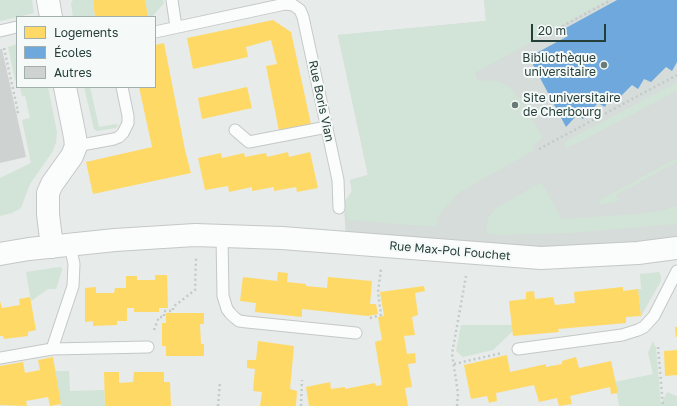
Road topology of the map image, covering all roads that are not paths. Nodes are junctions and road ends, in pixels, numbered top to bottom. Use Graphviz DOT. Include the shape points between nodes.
graph roads {
  1 [pos="48,0"];
  2 [pos="172,0"];
  3 [pos="285,2"];
  4 [pos="51,16"];
  5 [pos="16,27"];
  6 [pos="176,27"];
  7 [pos="0,31"];
  8 [pos="156,32"];
  9 [pos="65,88"];
  10 [pos="122,88"];
  11 [pos="327,126"];
  12 [pos="235,130"];
  13 [pos="76,146"];
  14 [pos="339,208"];
  15 [pos="222,236"];
  16 [pos="61,246"];
  17 [pos="677,248"];
  18 [pos="0,254"];
  19 [pos="677,271"];
  20 [pos="356,333"];
  21 [pos="148,347"];
  22 [pos="52,348"];
  23 [pos="518,349"];
  24 [pos="0,358"];
  1 -- 4 [label="street"];
  2 -- 6 [label="lane"];
  3 -- 6 [label="lane, Rue Boris Vian"];
  3 -- 11 [label="lane, Rue Boris Vian" via="300,10 303,17"];
  5 -- 7 [label="lane"];
  6 -- 8 [label="lane, Rue Boris Vian"];
  9 -- 13 [label="street"];
  10 -- 13 [label="lane" via="128,116 123,133 119,137"];
  11 -- 12 [label="lane" via="250,142"];
  11 -- 14 [label="lane, Rue Boris Vian" via="338,180"];
  13 -- 16 [label="street" via="48,193 48,214"];
  15 -- 16 [label="street, Rue Max-Pol Fouchet" via="129,239"];
  15 -- 17 [label="street, Rue Max-Pol Fouchet" via="282,238 536,258 638,253"];
  15 -- 20 [label="lane" via="223,296 234,318 247,322"];
  16 -- 18 [label="street, Rue Max-Pol Fouchet"];
  16 -- 22 [label="lane" via="74,264 72,286"];
  19 -- 23 [label="lane" via="654,316 638,330 622,335"];
  21 -- 22 [label="lane"];
  22 -- 24 [label="lane"];
}
